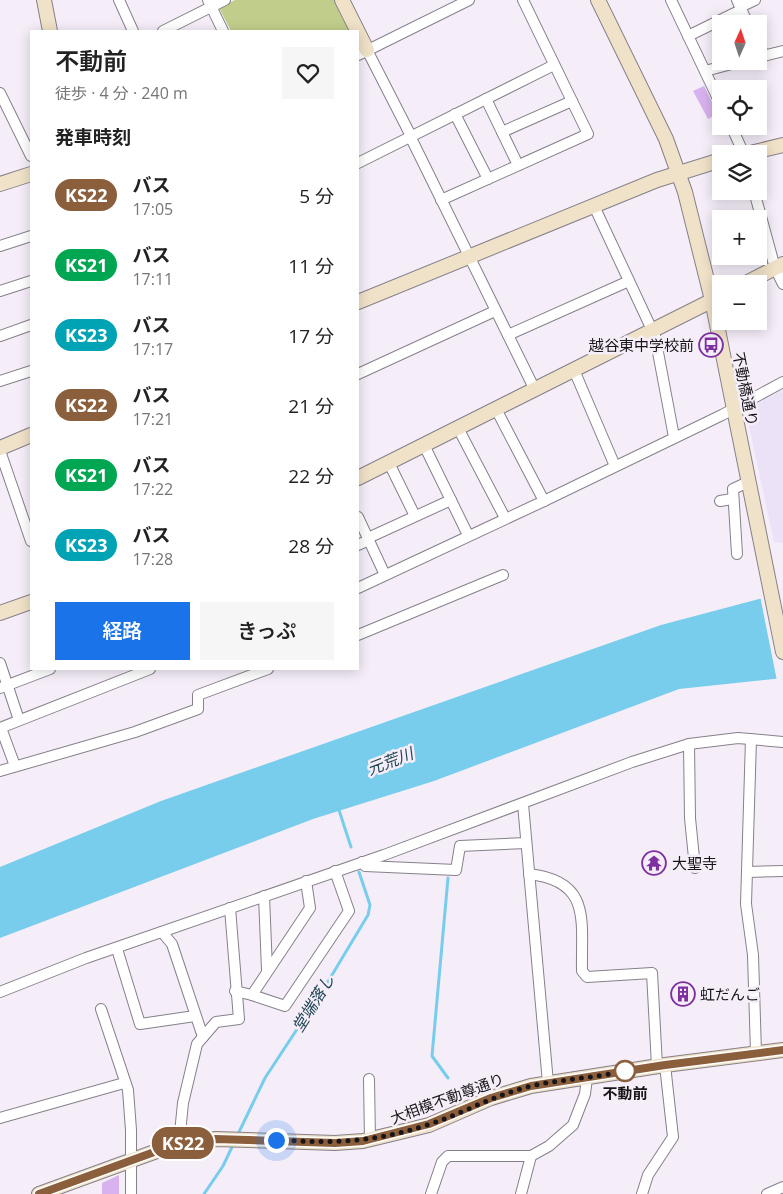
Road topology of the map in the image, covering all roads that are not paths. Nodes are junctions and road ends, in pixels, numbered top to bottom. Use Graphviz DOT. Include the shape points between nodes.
graph roads {
  1 [pos="44,0"];
  2 [pos="119,0"];
  3 [pos="225,0"];
  4 [pos="342,0"];
  5 [pos="469,0"];
  6 [pos="523,0"];
  7 [pos="598,0"];
  8 [pos="671,0"];
  9 [pos="755,0"];
  10 [pos="210,3"];
  11 [pos="740,6"];
  12 [pos="50,30"];
  13 [pos="132,30"];
  14 [pos="165,30"];
  15 [pos="223,30"];
  16 [pos="354,30"];
  17 [pos="688,36"];
  18 [pos="783,51"];
  19 [pos="362,52"];
  20 [pos="768,55"];
  21 [pos="554,65"];
  22 [pos="712,69"];
  23 [pos="705,71"];
  24 [pos="712,86"];
  25 [pos="0,93"];
  26 [pos="486,99"];
  27 [pos="572,101"];
  28 [pos="455,114"];
  29 [pos="502,132"];
  30 [pos="410,136"];
  31 [pos="783,144"];
  32 [pos="767,148"];
  33 [pos="30,154"];
  34 [pos="359,162"];
  35 [pos="712,163"];
  36 [pos="518,165"];
  37 [pos="679,172"];
  38 [pos="30,174"];
  39 [pos="488,179"];
  40 [pos="0,184"];
  41 [pos="441,200"];
  42 [pos="757,200"];
  43 [pos="594,206"];
  44 [pos="30,236"];
  45 [pos="0,246"];
  46 [pos="469,257"];
  47 [pos="779,266"];
  48 [pos="762,275"];
  49 [pos="30,281"];
  50 [pos="629,281"];
  51 [pos="712,281"];
  52 [pos="783,284"];
  53 [pos="0,291"];
  54 [pos="712,301"];
  55 [pos="359,302"];
  56 [pos="495,311"];
  57 [pos="30,325"];
  58 [pos="722,330"];
  59 [pos="653,332"];
  60 [pos="0,336"];
  61 [pos="508,336"];
  62 [pos="574,370"];
  63 [pos="30,371"];
  64 [pos="359,374"];
  65 [pos="0,382"];
  66 [pos="783,382"];
  67 [pos="535,390"];
  68 [pos="734,408"];
  69 [pos="496,409"];
  70 [pos="458,428"];
  71 [pos="30,434"];
  72 [pos="674,437"];
  73 [pos="424,445"];
  74 [pos="0,449"];
  75 [pos="389,463"];
  76 [pos="614,466"];
  77 [pos="359,478"];
  78 [pos="748,482"];
  79 [pos="451,500"];
  80 [pos="732,500"];
  81 [pos="544,501"];
  82 [pos="720,501"];
  83 [pos="416,516"];
  84 [pos="505,518"];
  85 [pos="359,519"];
  86 [pos="468,535"];
  87 [pos="30,538"];
  88 [pos="368,539"];
  89 [pos="359,544"];
  90 [pos="737,554"];
  91 [pos="386,575"];
  92 [pos="503,575"];
  93 [pos="359,588"];
  94 [pos="30,602"];
  95 [pos="0,613"];
  96 [pos="359,635"];
  97 [pos="783,652"];
  98 [pos="0,663"];
  99 [pos="47,670"];
  100 [pos="147,670"];
  101 [pos="265,670"];
  102 [pos="4,687"];
  103 [pos="19,720"];
  104 [pos="0,728"];
  105 [pos="751,739"];
  106 [pos="783,742"];
  107 [pos="689,744"];
  108 [pos="14,766"];
  109 [pos="0,771"];
  110 [pos="523,804"];
  111 [pos="526,843"];
  112 [pos="362,862"];
  113 [pos="695,868"];
  114 [pos="335,871"];
  115 [pos="783,871"];
  116 [pos="747,872"];
  117 [pos="529,874"];
  118 [pos="306,881"];
  119 [pos="264,896"];
  120 [pos="230,908"];
  121 [pos="174,928"];
  122 [pos="162,932"];
  123 [pos="172,944"];
  124 [pos="117,949"];
  125 [pos="268,970"];
  126 [pos="235,991"];
  127 [pos="0,992"];
  128 [pos="252,995"];
  129 [pos="101,1009"];
  130 [pos="195,1016"];
  131 [pos="203,1037"];
  132 [pos="783,1050"];
  133 [pos="756,1053"];
  134 [pos="661,1065"];
  135 [pos="587,1078"];
  136 [pos="368,1079"];
  137 [pos="124,1083"];
  138 [pos="548,1083"];
  139 [pos="0,1118"];
  140 [pos="370,1140"];
  141 [pos="179,1143"];
  142 [pos="531,1156"];
  143 [pos="132,1160"];
  144 [pos="783,1187"];
  145 [pos="39,1194"];
  146 [pos="131,1194"];
  147 [pos="431,1194"];
  148 [pos="520,1194"];
  149 [pos="642,1194"];
  150 [pos="767,1194"];
  1 -- 12 [label="street"];
  2 -- 13 [label="street"];
  3 -- 10 [label="street"];
  4 -- 16 [label="street"];
  5 -- 19 [label="street"];
  6 -- 21 [label="street"];
  7 -- 37 [label="street, 不動橋通り"];
  8 -- 17 [label="street"];
  9 -- 11 [label="street"];
  10 -- 14 [label="street"];
  10 -- 15 [label="street"];
  11 -- 17 [label="street"];
  17 -- 23 [label="street"];
  18 -- 20 [label="street"];
  19 -- 30 [label="street"];
  21 -- 26 [label="street"];
  21 -- 27 [label="street"];
  22 -- 23 [label="street"];
  23 -- 24 [label="street"];
  25 -- 33 [label="street"];
  26 -- 28 [label="street"];
  26 -- 29 [label="street"];
  27 -- 29 [label="street"];
  27 -- 36 [label="street" via="588,134"];
  28 -- 30 [label="street"];
  28 -- 39 [label="street"];
  29 -- 36 [label="street"];
  30 -- 34 [label="street"];
  30 -- 41 [label="street"];
  31 -- 32 [label="street"];
  35 -- 37 [label="street"];
  36 -- 39 [label="street"];
  37 -- 43 [label="street"];
  37 -- 51 [label="street, 不動橋通り"];
  38 -- 40 [label="street"];
  39 -- 41 [label="street"];
  41 -- 46 [label="street"];
  42 -- 47 [label="street"];
  43 -- 46 [label="street"];
  43 -- 50 [label="street"];
  44 -- 45 [label="street"];
  46 -- 55 [label="street"];
  46 -- 56 [label="street"];
  47 -- 48 [label="street"];
  47 -- 52 [label="street"];
  49 -- 53 [label="street"];
  50 -- 59 [label="street"];
  50 -- 61 [label="street"];
  54 -- 59 [label="street"];
  56 -- 61 [label="street"];
  56 -- 64 [label="street"];
  57 -- 60 [label="street"];
  58 -- 68 [label="street, 不動橋通り"];
  59 -- 62 [label="street"];
  59 -- 72 [label="street"];
  61 -- 67 [label="street"];
  62 -- 67 [label="street"];
  62 -- 76 [label="street"];
  63 -- 65 [label="street"];
  66 -- 68 [label="street"];
  67 -- 69 [label="street"];
  68 -- 72 [label="street"];
  68 -- 78 [label="street, 不動橋通り"];
  69 -- 70 [label="street"];
  69 -- 81 [label="street"];
  70 -- 73 [label="street"];
  70 -- 84 [label="street"];
  71 -- 74 [label="street"];
  72 -- 76 [label="street"];
  73 -- 75 [label="street"];
  73 -- 79 [label="street"];
  74 -- 87 [label="street"];
  75 -- 77 [label="street"];
  75 -- 83 [label="street"];
  76 -- 81 [label="street"];
  78 -- 80 [label="street" via="733,489"];
  78 -- 97 [label="street, 不動橋通り"];
  79 -- 83 [label="street"];
  79 -- 86 [label="street"];
  80 -- 82 [label="street"];
  80 -- 90 [label="street"];
  81 -- 84 [label="street"];
  83 -- 88 [label="street"];
  84 -- 86 [label="street"];
  85 -- 88 [label="street"];
  86 -- 91 [label="street"];
  88 -- 89 [label="street"];
  88 -- 91 [label="street"];
  91 -- 93 [label="street"];
  92 -- 96 [label="street"];
  94 -- 95 [label="street"];
  98 -- 102 [label="street"];
  99 -- 102 [label="street"];
  100 -- 103 [label="street"];
  101 -- 108 [label="street" via="198,695 198,709 135,732"];
  102 -- 103 [label="street"];
  103 -- 104 [label="street"];
  104 -- 108 [label="street"];
  105 -- 106 [label="street"];
  105 -- 107 [label="street"];
  105 -- 116 [label="street"];
  107 -- 110 [label="street"];
  107 -- 113 [label="street" via="690,818"];
  108 -- 109 [label="street"];
  110 -- 111 [label="street"];
  110 -- 112 [label="street"];
  111 -- 112 [label="street" via="460,846 456,870 365,866"];
  111 -- 117 [label="street"];
  112 -- 114 [label="street"];
  114 -- 118 [label="street"];
  114 -- 128 [label="street" via="349,911 285,1006"];
  115 -- 116 [label="street"];
  116 -- 133 [label="street" via="746,904 754,955"];
  117 -- 134 [label="street" via="549,876 563,883 576,896 581,910 582,971 587,977 652,973"];
  117 -- 138 [label="street"];
  118 -- 119 [label="street"];
  118 -- 125 [label="street" via="310,908"];
  119 -- 120 [label="street"];
  119 -- 125 [label="street"];
  120 -- 121 [label="street"];
  120 -- 126 [label="street"];
  121 -- 122 [label="street"];
  121 -- 123 [label="street"];
  122 -- 123 [label="street"];
  122 -- 124 [label="street"];
  123 -- 130 [label="street"];
  124 -- 127 [label="street"];
  124 -- 130 [label="street" via="140,1024"];
  125 -- 128 [label="street"];
  126 -- 128 [label="street"];
  126 -- 131 [label="street" via="239,1019 216,1022"];
  129 -- 137 [label="street"];
  130 -- 131 [label="street"];
  131 -- 141 [label="street" via="197,1044 183,1103"];
  132 -- 133 [label="street, 大相模不動尊通り"];
  133 -- 134 [label="street, 大相模不動尊通り"];
  134 -- 135 [label="street, 大相模不動尊通り"];
  134 -- 149 [label="street" via="673,1138 648,1175"];
  135 -- 138 [label="street, 大相模不動尊通り"];
  135 -- 142 [label="street" via="585,1094 573,1125 549,1146"];
  136 -- 140 [label="street"];
  137 -- 139 [label="street"];
  137 -- 143 [label="street" via="128,1090"];
  138 -- 140 [label="street, 大相模不動尊通り" via="491,1098 429,1124"];
  140 -- 141 [label="street, 大相模不動尊通り" via="335,1143 232,1139"];
  141 -- 143 [label="street, 大相模不動尊通り"];
  142 -- 147 [label="street" via="448,1156 442,1162"];
  142 -- 148 [label="street"];
  143 -- 145 [label="street, 大相模不動尊通り"];
  143 -- 146 [label="street"];
  144 -- 150 [label="street"];
}
